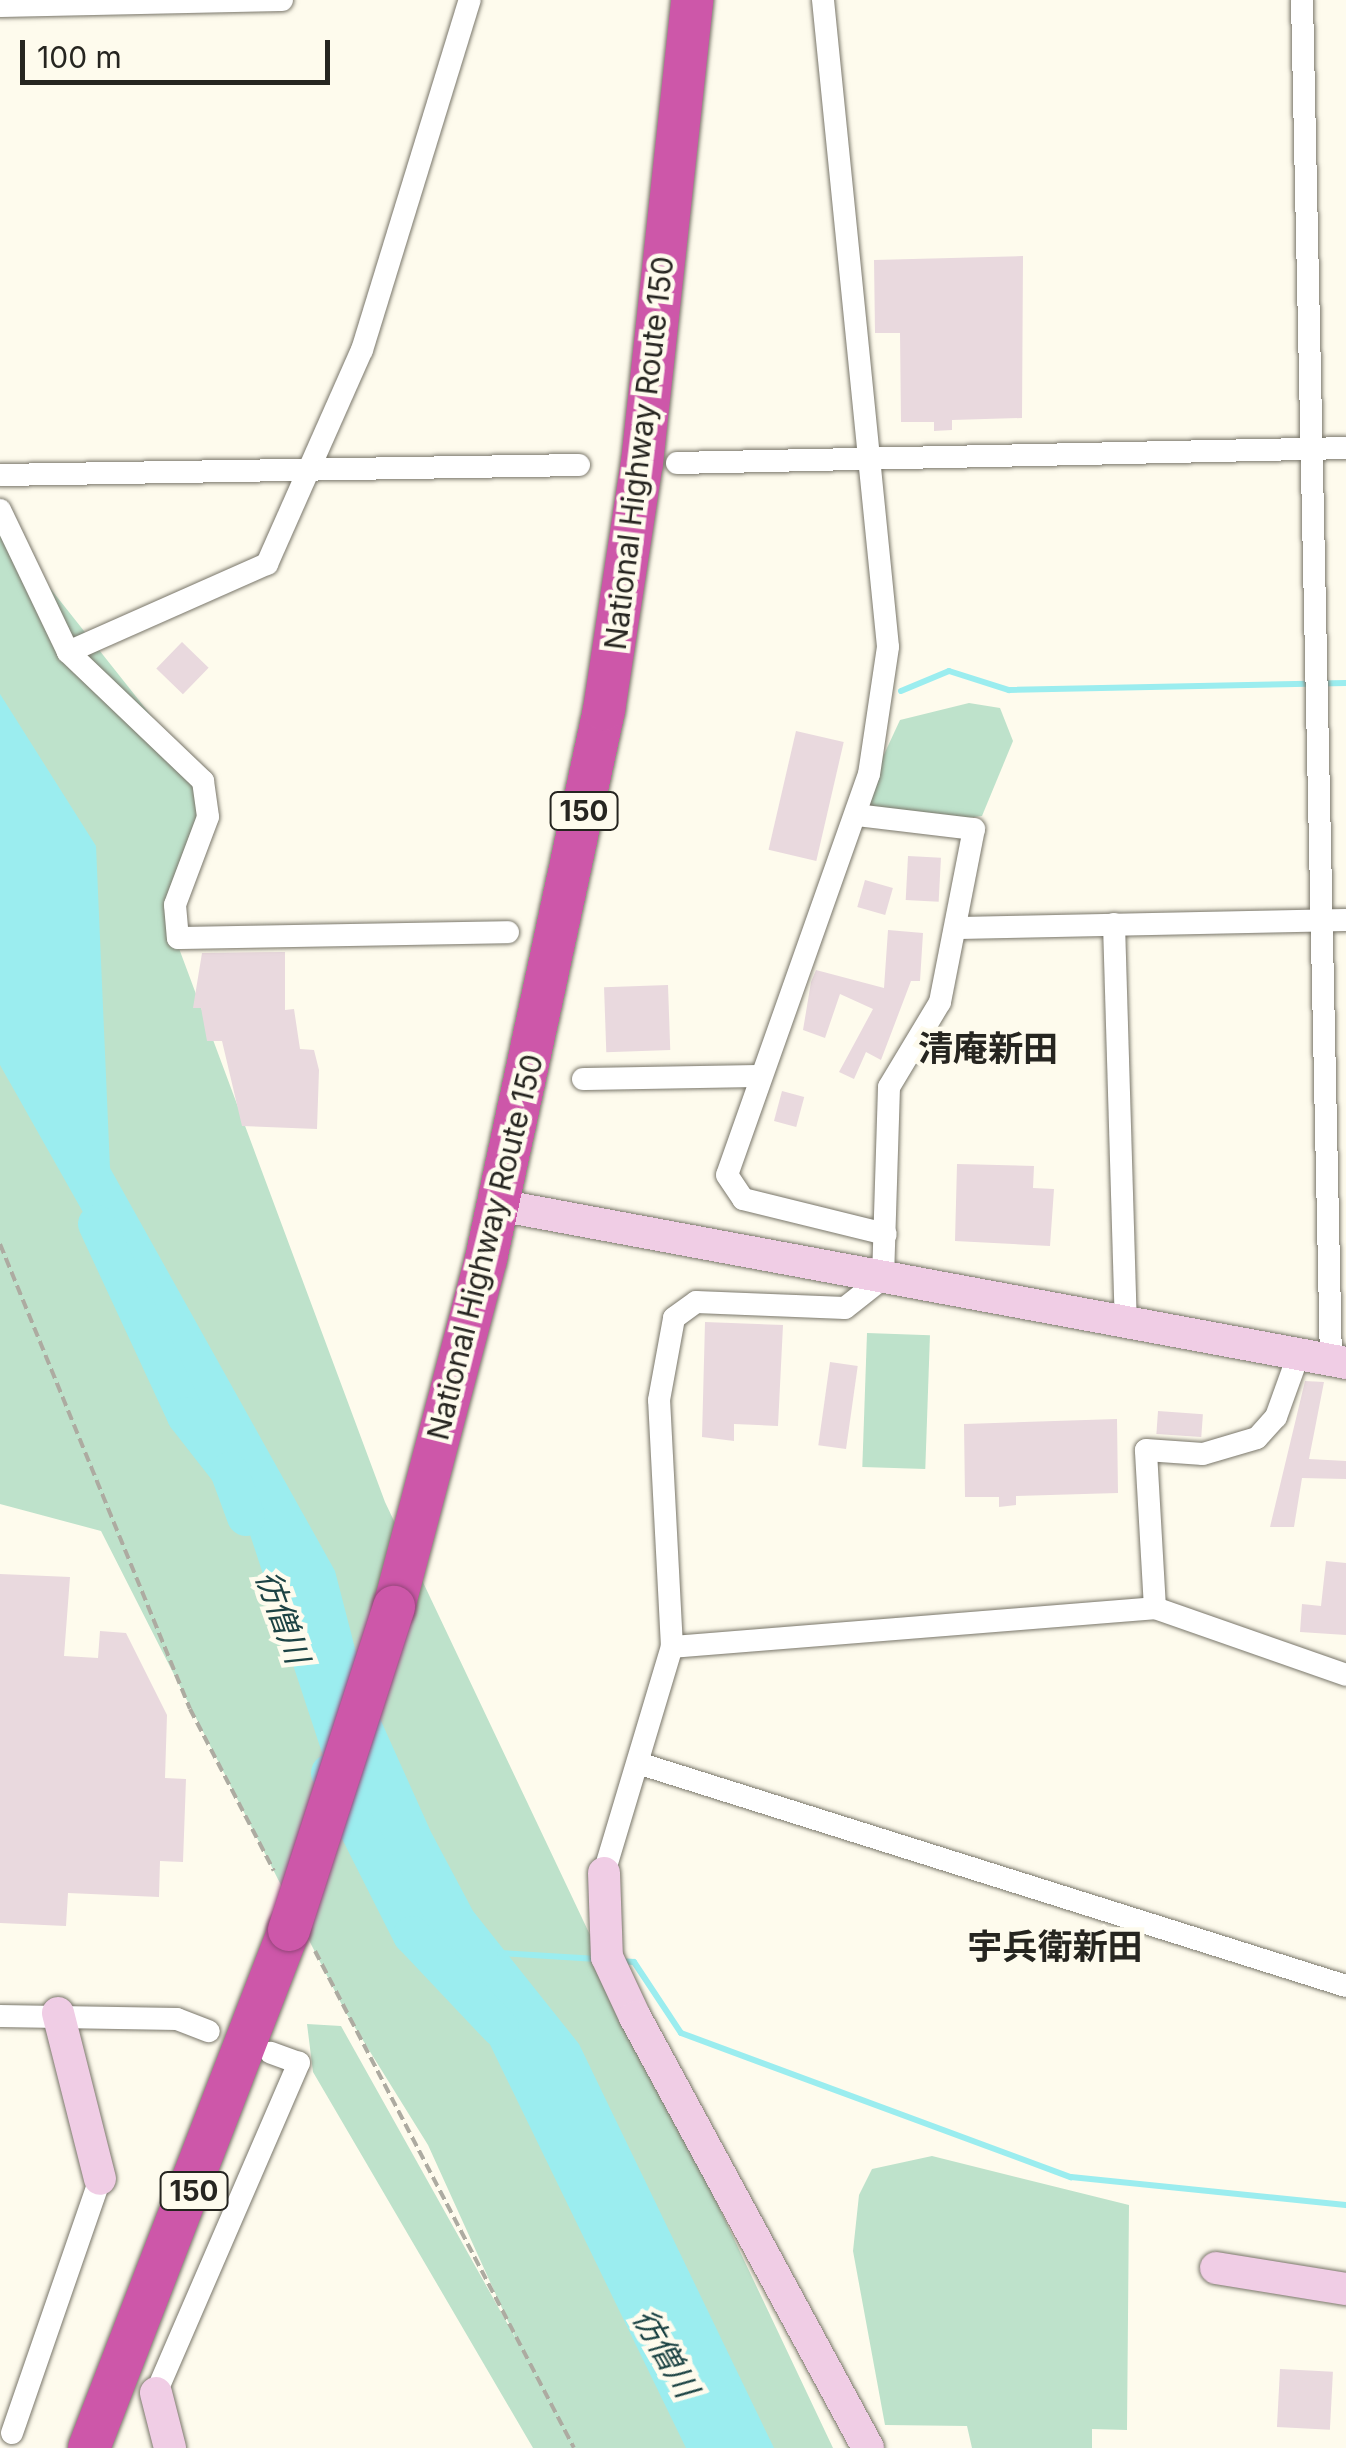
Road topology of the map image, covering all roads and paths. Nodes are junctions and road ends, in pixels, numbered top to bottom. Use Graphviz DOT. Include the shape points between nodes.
graph roads {
  1 [pos="282,0"];
  2 [pos="470,0"];
  3 [pos="692,0"];
  4 [pos="823,0"];
  5 [pos="1302,0"];
  6 [pos="0,6"];
  7 [pos="1346,448"];
  8 [pos="1313,449"];
  9 [pos="874,460"];
  10 [pos="677,463"];
  11 [pos="579,464"];
  12 [pos="305,469"];
  13 [pos="0,475"];
  14 [pos="0,510"];
  15 [pos="68,652"];
  16 [pos="856,815"];
  17 [pos="1335,920"];
  18 [pos="1114,924"];
  19 [pos="958,928"];
  20 [pos="508,932"];
  21 [pos="1336,1043"];
  22 [pos="760,1076"];
  23 [pos="583,1079"];
  24 [pos="498,1204"];
  25 [pos="886,1234"];
  26 [pos="0,1244"];
  27 [pos="883,1278"];
  28 [pos="1126,1320"];
  29 [pos="1299,1353"];
  30 [pos="1338,1362"];
  31 [pos="1155,1608"];
  32 [pos="672,1647"];
  33 [pos="1346,1675"];
  34 [pos="641,1764"];
  35 [pos="604,1873"];
  36 [pos="277,1878"];
  37 [pos="300,1937"];
  38 [pos="1346,1986"];
  39 [pos="58,2013"];
  40 [pos="0,2016"];
  41 [pos="209,2031"];
  42 [pos="271,2053"];
  43 [pos="100,2179"];
  44 [pos="1216,2268"];
  45 [pos="1346,2289"];
  46 [pos="156,2393"];
  47 [pos="12,2433"];
  48 [pos="90,2448"];
  49 [pos="170,2448"];
  50 [pos="574,2448"];
  51 [pos="868,2448"];
  1 -- 6 [label="street"];
  2 -- 12 [label="street" via="362,350"];
  3 -- 24 [label="highway, National Highway Route 150 / 150" via="642,463 604,710"];
  4 -- 9 [label="street"];
  5 -- 8 [label="street"];
  7 -- 8 [label="street"];
  8 -- 9 [label="street"];
  8 -- 17 [label="street"];
  9 -- 10 [label="street"];
  9 -- 16 [label="street" via="888,647"];
  11 -- 12 [label="street"];
  12 -- 13 [label="street"];
  12 -- 15 [label="street" via="267,564"];
  14 -- 15 [label="street"];
  15 -- 20 [label="street" via="203,782 208,817 174,905 178,938"];
  16 -- 19 [label="street" via="974,829"];
  16 -- 22 [label="street"];
  17 -- 18 [label="street"];
  17 -- 21 [label="street"];
  18 -- 19 [label="street"];
  18 -- 28 [label="street"];
  19 -- 25 [label="street" via="940,1002 889,1087"];
  21 -- 30 [label="street"];
  22 -- 23 [label="street"];
  22 -- 25 [label="street" via="727,1176 742,1198"];
  24 -- 27 [label="street"];
  24 -- 37 [label="highway, National Highway Route 150 / 150, bridge"];
  25 -- 27 [label="street"];
  26 -- 36 [label="path" via="190,1709"];
  27 -- 28 [label="street"];
  27 -- 32 [label="street" via="845,1308 696,1302 674,1318 660,1400"];
  28 -- 29 [label="street"];
  29 -- 30 [label="street"];
  29 -- 31 [label="street" via="1276,1417 1257,1438 1203,1454 1146,1450"];
  31 -- 32 [label="street"];
  31 -- 33 [label="street"];
  32 -- 34 [label="street"];
  34 -- 35 [label="street"];
  34 -- 38 [label="street"];
  35 -- 51 [label="street" via="607,1957"];
  37 -- 48 [label="highway, National Highway Route 150 / 150"];
  37 -- 50 [label="path"];
  39 -- 40 [label="street"];
  39 -- 41 [label="street" via="177,2019"];
  39 -- 43 [label="street"];
  42 -- 46 [label="street" via="299,2063"];
  43 -- 47 [label="street"];
  44 -- 45 [label="street"];
  46 -- 49 [label="street"];
}
